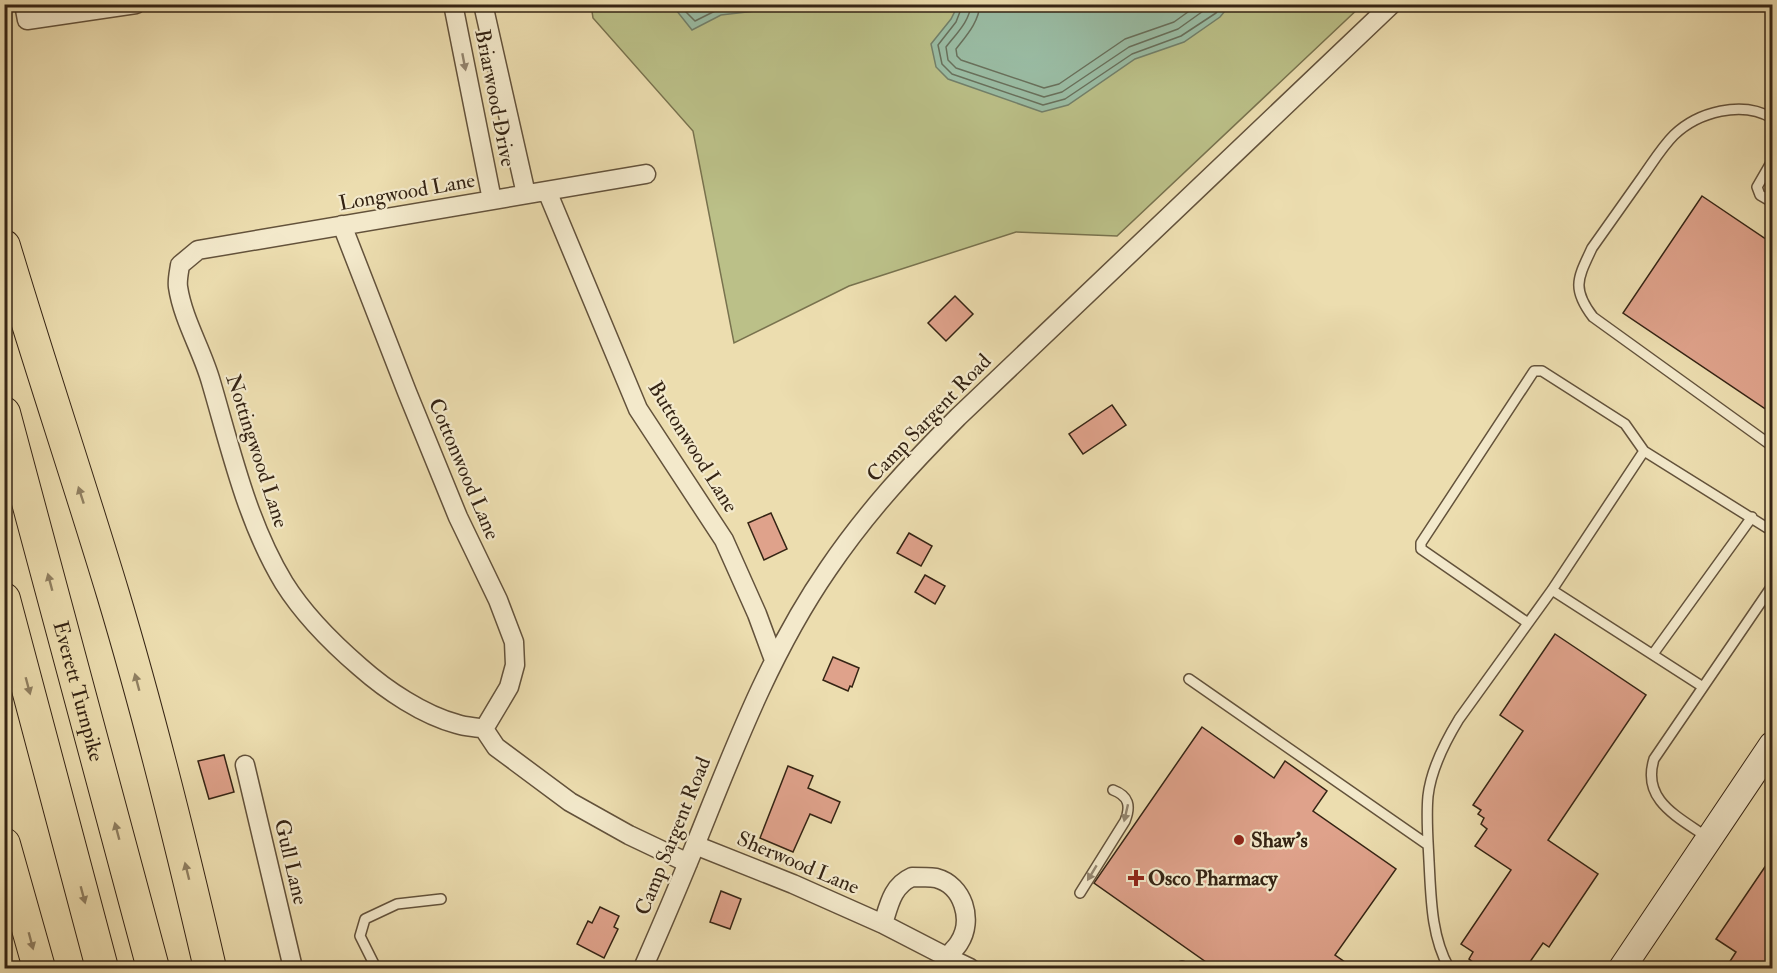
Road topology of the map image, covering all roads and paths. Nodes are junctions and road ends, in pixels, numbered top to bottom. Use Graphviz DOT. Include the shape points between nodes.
graph roads {
  1 [pos="24,4"];
  2 [pos="136,4"];
  3 [pos="453,4"];
  4 [pos="483,4"];
  5 [pos="1392,4"];
  6 [pos="1773,118"];
  7 [pos="1773,161"];
  8 [pos="646,174"];
  9 [pos="547,191"];
  10 [pos="526,194"];
  11 [pos="492,200"];
  12 [pos="1773,202"];
  13 [pos="342,225"];
  14 [pos="4,246"];
  15 [pos="180,265"];
  16 [pos="4,413"];
  17 [pos="1773,446"];
  18 [pos="1644,451"];
  19 [pos="1752,517"];
  20 [pos="1773,531"];
  21 [pos="1773,586"];
  22 [pos="1552,590"];
  23 [pos="4,599"];
  24 [pos="1528,623"];
  25 [pos="1653,654"];
  26 [pos="774,660"];
  27 [pos="1190,679"];
  28 [pos="1703,687"];
  29 [pos="484,729"];
  30 [pos="1773,745"];
  31 [pos="245,765"];
  32 [pos="1113,790"];
  33 [pos="1708,838"];
  34 [pos="4,844"];
  35 [pos="1428,845"];
  36 [pos="695,846"];
  37 [pos="688,862"];
  38 [pos="1080,893"];
  39 [pos="441,899"];
  40 [pos="197,913"];
  41 [pos="883,924"];
  42 [pos="947,957"];
  43 [pos="1627,966"];
  44 [pos="39,969"];
  45 [pos="102,969"];
  46 [pos="153,969"];
  47 [pos="210,969"];
  48 [pos="224,969"];
  49 [pos="293,969"];
  50 [pos="376,969"];
  51 [pos="643,969"];
  52 [pos="970,969"];
  53 [pos="1449,969"];
  1 -- 2 [label="street" via="27,20"];
  3 -- 11 [label="street, Briarwood Drive, one-way"];
  4 -- 10 [label="street, Briarwood Drive"];
  5 -- 26 [label="street, Camp Sargent Road" via="910,465 827,571"];
  6 -- 17 [label="lane" via="1751,110 1713,113 1674,135 1592,248 1578,285 1581,302 1593,317"];
  7 -- 12 [label="lane" via="1757,187 1760,195"];
  8 -- 9 [label="street, Longwood Lane"];
  9 -- 10 [label="street, Longwood Lane"];
  9 -- 26 [label="street, Buttonwood Lane" via="638,409 724,540"];
  10 -- 11 [label="street, Longwood Lane"];
  11 -- 13 [label="street, Longwood Lane"];
  13 -- 15 [label="street, Longwood Lane" via="198,250"];
  13 -- 29 [label="street, Cottonwood Lane" via="458,517 514,642 515,665 510,687"];
  40 -- 14 [label="highway, one-way" via="113,595"];
  15 -- 29 [label="street, Nottingwood Lane" via="178,285 183,307 207,370 247,501 284,584 327,637 378,683 437,717"];
  46 -- 16 [label="highway, Everett Turnpike, one-way"];
  18 -- 19 [label="lane"];
  18 -- 22 [label="lane"];
  18 -- 24 [label="lane" via="1625,424 1542,371 1534,371 1420,543 1421,549"];
  19 -- 20 [label="lane"];
  19 -- 25 [label="lane"];
  21 -- 28 [label="lane"];
  22 -- 24 [label="lane"];
  22 -- 25 [label="lane"];
  23 -- 45 [label="highway, one-way"];
  24 -- 35 [label="lane" via="1446,741 1428,795"];
  25 -- 28 [label="lane"];
  26 -- 36 [label="street, Camp Sargent Road"];
  27 -- 35 [label="lane"];
  28 -- 33 [label="lane" via="1654,759 1650,771 1654,794 1662,804"];
  29 -- 37 [label="street" via="496,747 570,801 629,835"];
  30 -- 33 [label="main road"];
  31 -- 49 [label="street, Gull Lane"];
  32 -- 38 [label="lane, one-way" via="1126,797 1129,811"];
  33 -- 43 [label="main road"];
  34 -- 44 [label="highway, one-way"];
  35 -- 53 [label="lane" via="1432,907 1441,954"];
  36 -- 37 [label="street, Camp Sargent Road"];
  36 -- 41 [label="street, Sherwood Lane"];
  37 -- 51 [label="street, Camp Sargent Road"];
  39 -- 50 [label="lane" via="397,904 365,919 360,936"];
  40 -- 47 [label="highway"];
  40 -- 48 [label="highway"];
  41 -- 42 [label="street, Sherwood Lane"];
  41 -- 42 [label="street" via="890,898 902,882 925,877 947,883 961,899 966,925 960,942"];
  42 -- 52 [label="street, Sherwood Lane"];
}
